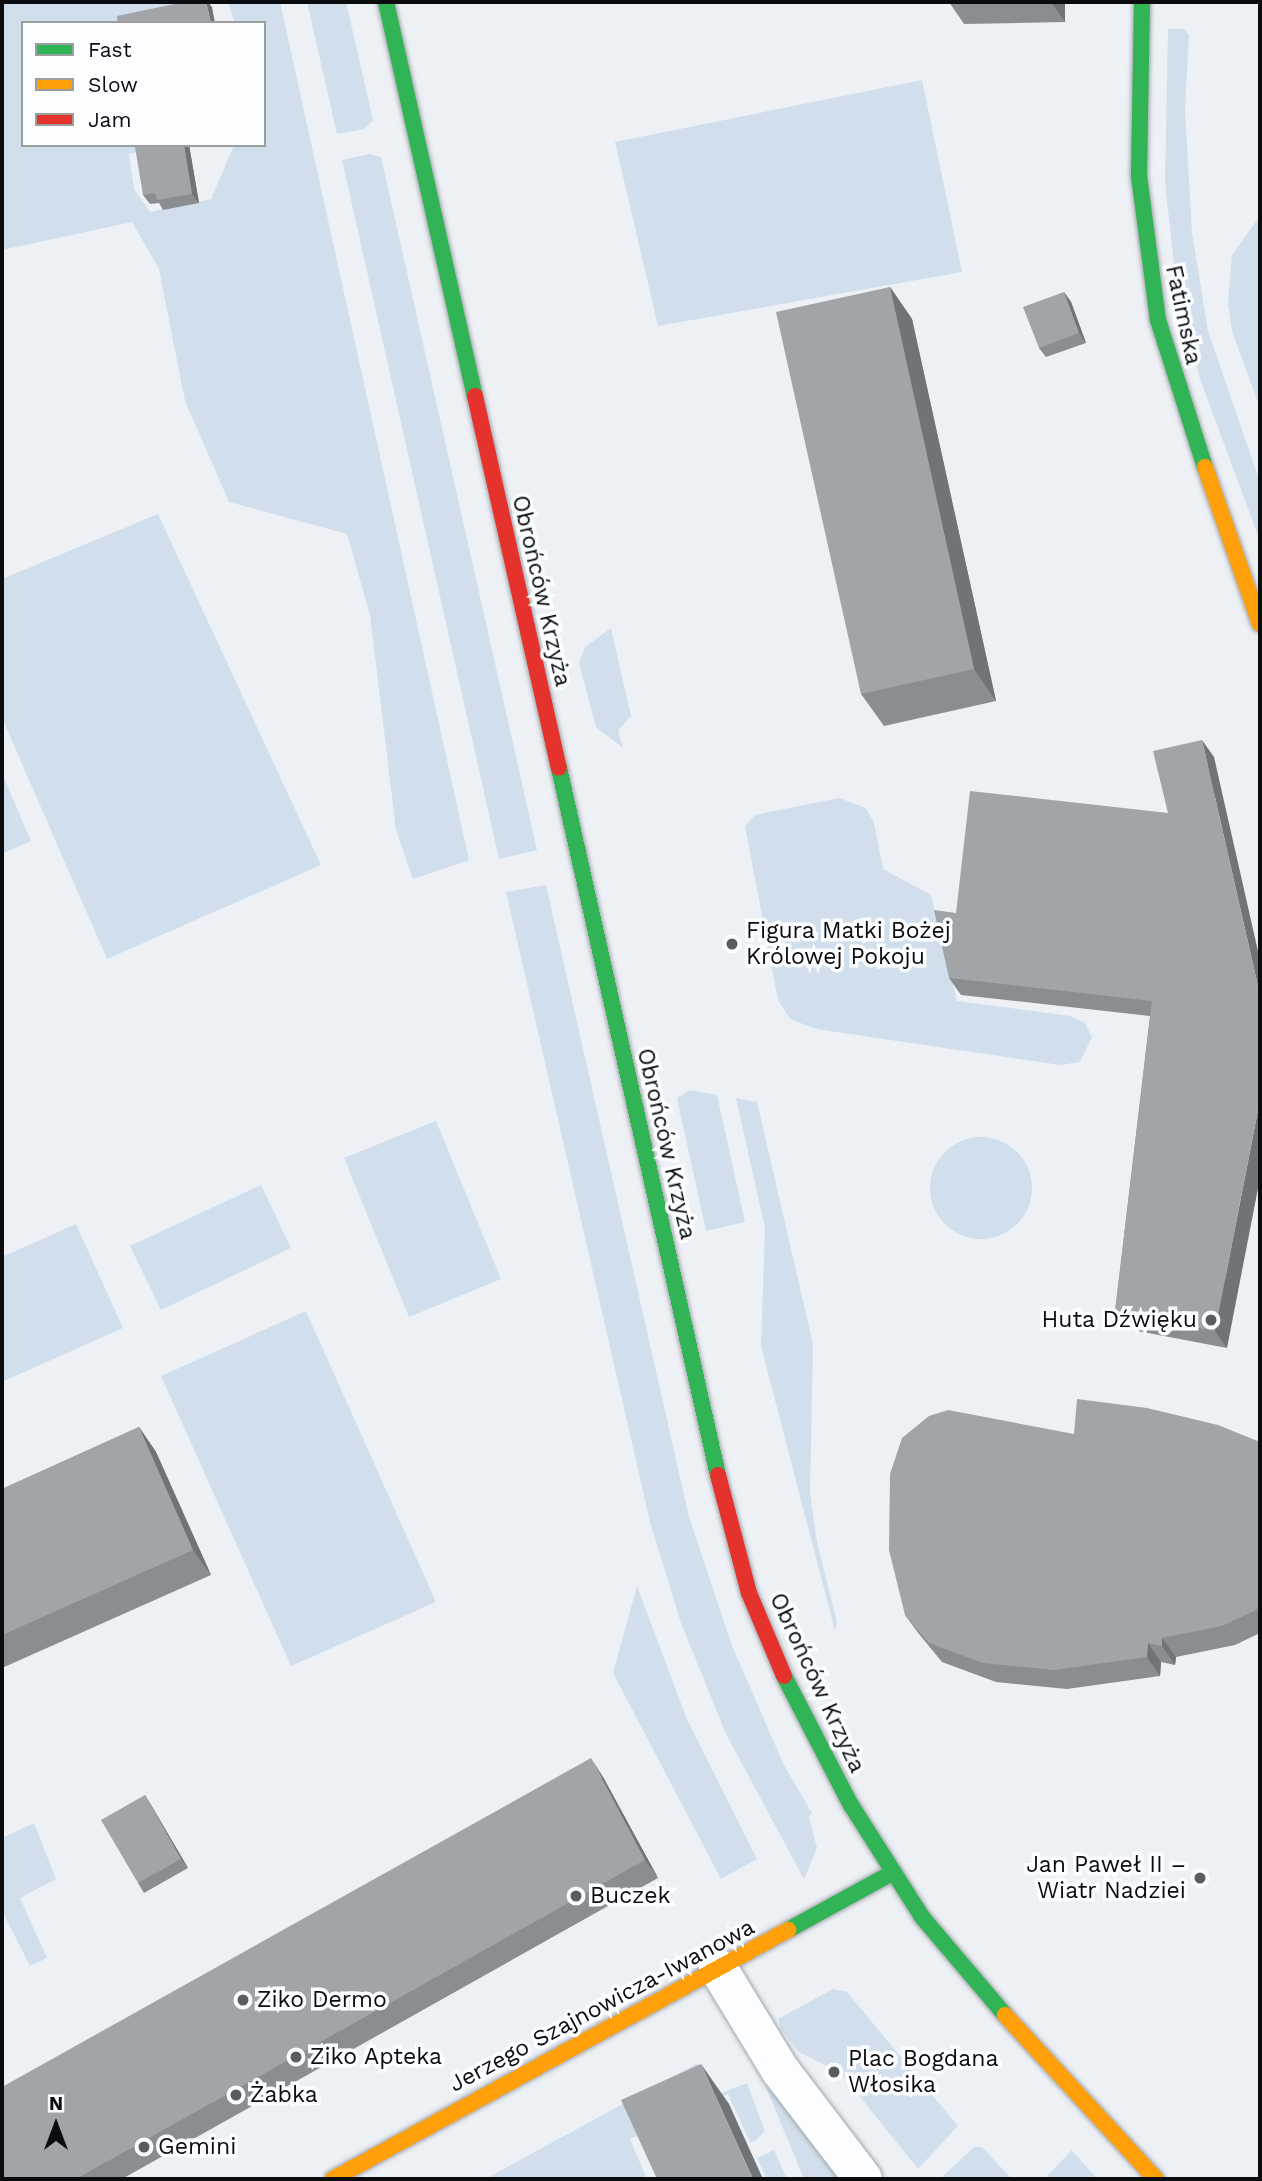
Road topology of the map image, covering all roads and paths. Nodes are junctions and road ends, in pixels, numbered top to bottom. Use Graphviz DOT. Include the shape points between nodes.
graph roads {
  1 [pos="386,2"];
  2 [pos="1142,2"];
  3 [pos="1260,624"];
  4 [pos="892,1873"];
  5 [pos="718,1968"];
  6 [pos="334,2179"];
  7 [pos="863,2179"];
  8 [pos="1156,2179"];
  1 -- 4 [label="street, Obrońców Krzyża" via="727,1515 749,1593 776,1661"];
  2 -- 3 [label="street, Fatimska" via="1139,176 1158,320 1174,380"];
  4 -- 5 [label="street, Jerzego Szajnowicza-Iwanowa"];
  4 -- 8 [label="street, Obrońców Krzyża" via="972,1978"];
  5 -- 6 [label="street, Jerzego Szajnowicza-Iwanowa"];
  5 -- 7 [label="street" via="780,2070"];
}
